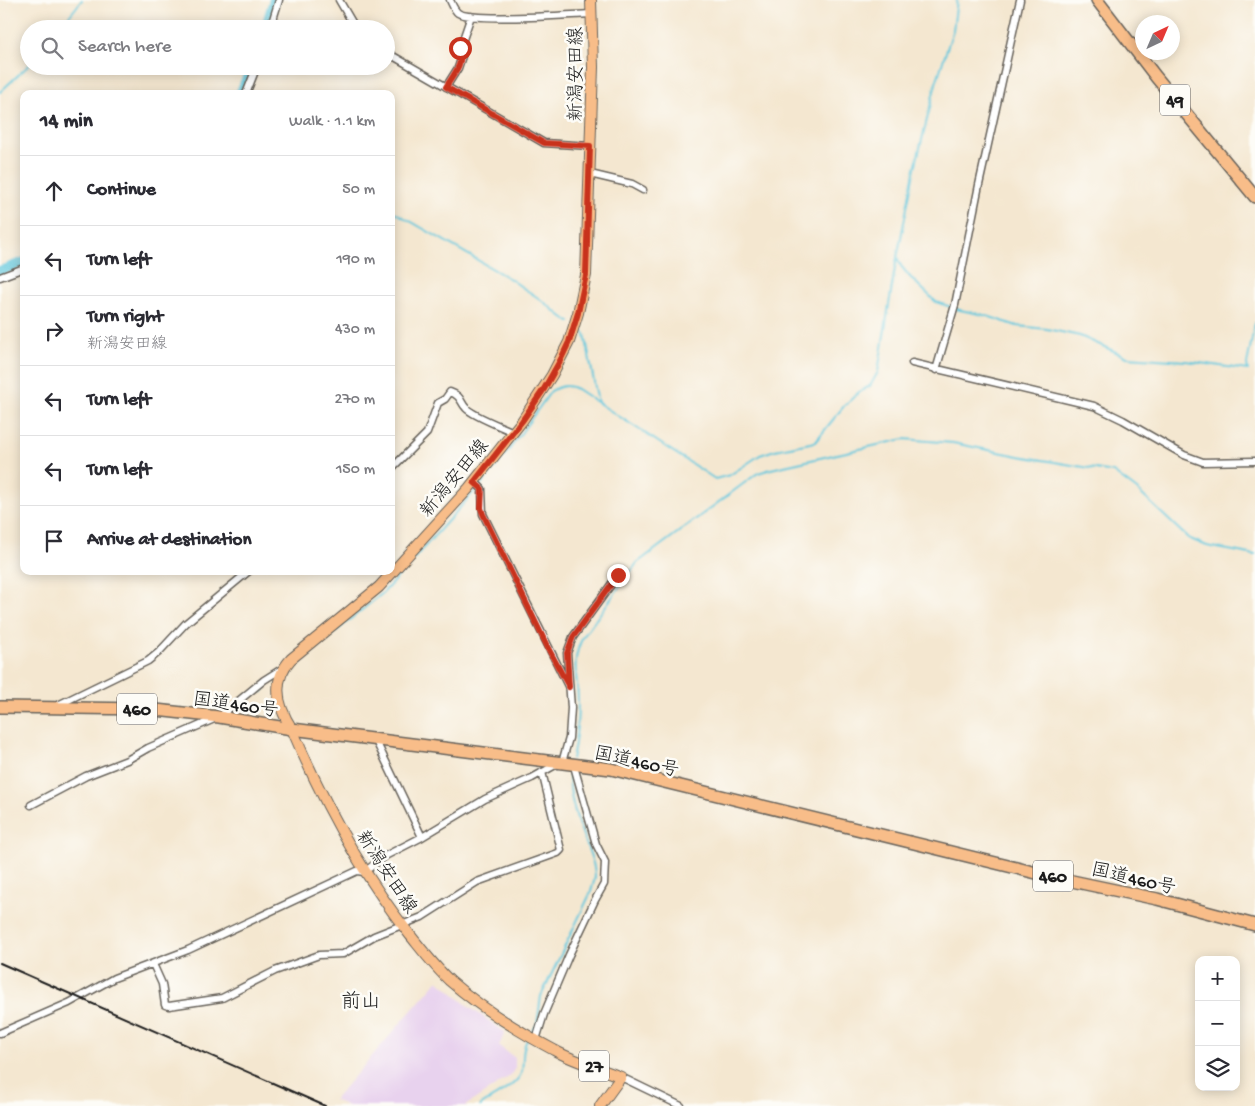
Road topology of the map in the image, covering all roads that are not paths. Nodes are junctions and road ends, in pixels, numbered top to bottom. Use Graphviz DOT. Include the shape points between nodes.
graph roads {
  1 [pos="279,0"];
  2 [pos="339,0"];
  3 [pos="450,0"];
  4 [pos="591,0"];
  5 [pos="1020,0"];
  6 [pos="1097,0"];
  7 [pos="592,14"];
  8 [pos="471,16"];
  9 [pos="273,20"];
  10 [pos="351,20"];
  11 [pos="395,57"];
  12 [pos="254,75"];
  13 [pos="446,87"];
  14 [pos="248,90"];
  15 [pos="590,146"];
  16 [pos="590,174"];
  17 [pos="643,190"];
  18 [pos="1255,197"];
  19 [pos="20,270"];
  20 [pos="0,277"];
  21 [pos="912,363"];
  22 [pos="936,370"];
  23 [pos="513,432"];
  24 [pos="1255,461"];
  25 [pos="395,465"];
  26 [pos="474,482"];
  27 [pos="395,569"];
  28 [pos="244,575"];
  29 [pos="390,575"];
  30 [pos="618,575"];
  31 [pos="285,666"];
  32 [pos="569,687"];
  33 [pos="0,707"];
  34 [pos="55,707"];
  35 [pos="219,717"];
  36 [pos="292,729"];
  37 [pos="374,738"];
  38 [pos="566,764"];
  39 [pos="542,772"];
  40 [pos="30,805"];
  41 [pos="422,837"];
  42 [pos="364,872"];
  43 [pos="402,925"];
  44 [pos="1255,925"];
  45 [pos="153,964"];
  46 [pos="0,1033"];
  47 [pos="536,1040"];
  48 [pos="621,1077"];
  49 [pos="600,1106"];
  50 [pos="681,1106"];
  1 -- 9 [label="street"];
  2 -- 10 [label="street"];
  3 -- 8 [label="street" via="459,13"];
  4 -- 7 [label="main road, 新潟安田線"];
  5 -- 22 [label="street" via="955,304"];
  6 -- 18 [label="highway, 49"];
  7 -- 8 [label="street"];
  7 -- 15 [label="main road, 新潟安田線"];
  8 -- 13 [label="street" via="460,48 462,56 458,68"];
  11 -- 13 [label="street"];
  12 -- 14 [label="street"];
  13 -- 15 [label="street" via="544,143"];
  15 -- 16 [label="main road, 新潟安田線"];
  16 -- 17 [label="street" via="632,184"];
  16 -- 23 [label="main road, 新潟安田線" via="586,275 575,323 552,375"];
  19 -- 20 [label="street"];
  21 -- 22 [label="street"];
  22 -- 24 [label="street" via="1094,406 1203,462"];
  23 -- 25 [label="street" via="465,408 462,400 450,392 438,403 426,433"];
  23 -- 26 [label="main road, 新潟安田線"];
  26 -- 27 [label="main road, 新潟安田線"];
  26 -- 32 [label="street" via="482,489 483,514"];
  28 -- 34 [label="street" via="186,623 148,661"];
  29 -- 31 [label="main road, 新潟安田線"];
  30 -- 32 [label="street" via="573,637 567,653"];
  31 -- 35 [label="street"];
  31 -- 36 [label="main road, 新潟安田線 / 27" via="280,674 278,693 285,718"];
  32 -- 38 [label="street"];
  33 -- 34 [label="highway, 国道460号 / 460"];
  34 -- 35 [label="highway, 国道460号 / 460" via="147,709"];
  35 -- 36 [label="highway, 国道460号 / 460"];
  35 -- 40 [label="street" via="86,776"];
  36 -- 37 [label="highway, 国道460号 / 460"];
  36 -- 42 [label="main road, 新潟安田線 / 27"];
  37 -- 38 [label="highway, 国道460号 / 460"];
  37 -- 41 [label="street"];
  38 -- 39 [label="street"];
  38 -- 44 [label="highway, 国道460号 / 460" via="611,770"];
  38 -- 47 [label="street" via="604,862 604,884 569,955"];
  39 -- 41 [label="street" via="485,799"];
  39 -- 43 [label="street" via="560,850 558,853 478,882 422,917"];
  41 -- 42 [label="street" via="387,855"];
  42 -- 43 [label="main road, 新潟安田線 / 27"];
  42 -- 45 [label="street" via="358,871"];
  43 -- 45 [label="street" via="343,954 319,955 275,971 222,998 165,1005 162,984"];
  43 -- 47 [label="main road, 新潟安田線 / 27" via="450,981"];
  45 -- 46 [label="street" via="114,978 68,1003"];
  47 -- 48 [label="main road, 新潟安田線 / 27" via="556,1052"];
  48 -- 49 [label="main road, 27"];
  48 -- 50 [label="street"];
}
